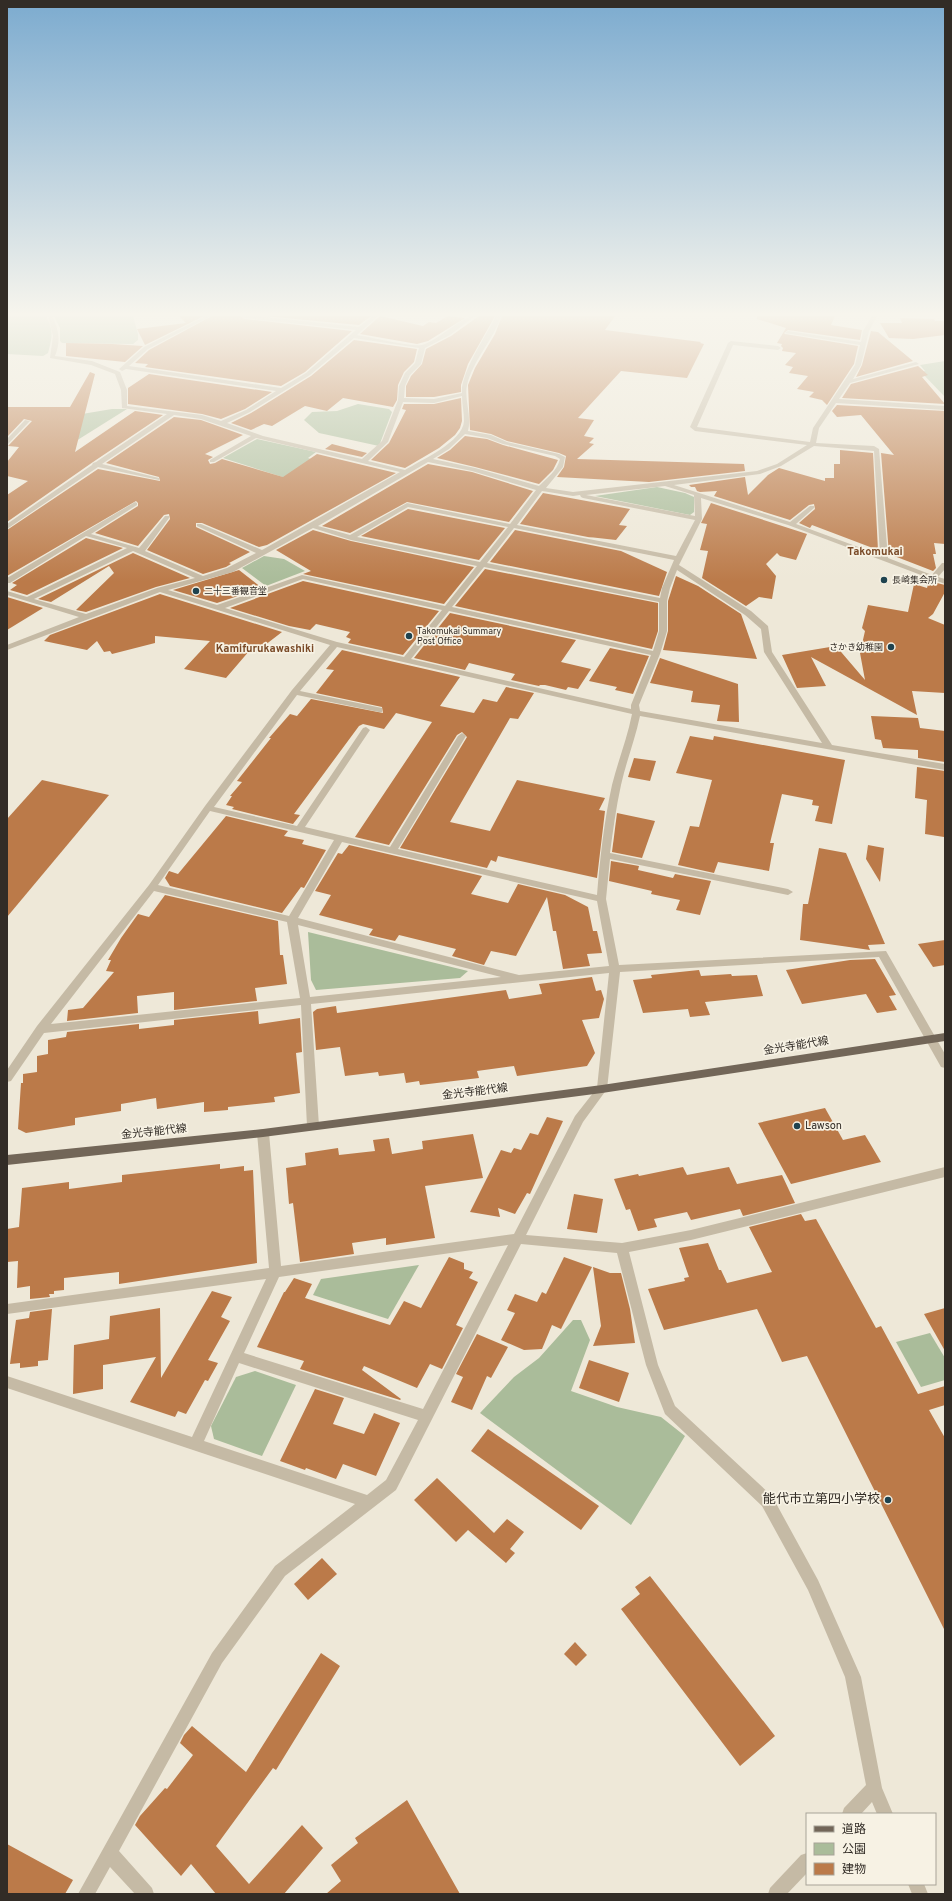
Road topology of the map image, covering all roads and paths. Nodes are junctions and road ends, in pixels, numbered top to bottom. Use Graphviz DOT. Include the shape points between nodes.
graph roads {
  1 [pos="124,405"];
  2 [pos="258,405"];
  3 [pos="398,405"];
  4 [pos="467,405"];
  5 [pos="703,405"];
  6 [pos="832,405"];
  7 [pos="893,405"];
  8 [pos="945,408"];
  9 [pos="173,413"];
  10 [pos="26,421"];
  11 [pos="222,423"];
  12 [pos="464,432"];
  13 [pos="256,435"];
  14 [pos="7,442"];
  15 [pos="813,444"];
  16 [pos="428,460"];
  17 [pos="212,461"];
  18 [pos="363,462"];
  19 [pos="95,464"];
  20 [pos="407,472"];
  21 [pos="157,479"];
  22 [pos="666,484"];
  23 [pos="541,489"];
  24 [pos="573,494"];
  25 [pos="697,495"];
  26 [pos="135,504"];
  27 [pos="812,506"];
  28 [pos="167,517"];
  29 [pos="699,519"];
  30 [pos="792,524"];
  31 [pos="199,525"];
  32 [pos="513,525"];
  33 [pos="312,526"];
  34 [pos="7,527"];
  35 [pos="85,534"];
  36 [pos="351,538"];
  37 [pos="133,548"];
  38 [pos="141,552"];
  39 [pos="262,553"];
  40 [pos="884,559"];
  41 [pos="677,563"];
  42 [pos="483,564"];
  43 [pos="945,565"];
  44 [pos="934,577"];
  45 [pos="202,578"];
  46 [pos="7,581"];
  47 [pos="945,582"];
  48 [pos="160,590"];
  49 [pos="7,593"];
  50 [pos="28,599"];
  51 [pos="663,601"];
  52 [pos="217,608"];
  53 [pos="447,608"];
  54 [pos="86,617"];
  55 [pos="335,644"];
  56 [pos="7,648"];
  57 [pos="656,654"];
  58 [pos="405,661"];
  59 [pos="295,692"];
  60 [pos="379,710"];
  61 [pos="636,714"];
  62 [pos="366,730"];
  63 [pos="462,736"];
  64 [pos="829,747"];
  65 [pos="945,767"];
  66 [pos="208,808"];
  67 [pos="299,829"];
  68 [pos="340,838"];
  69 [pos="392,851"];
  70 [pos="606,855"];
  71 [pos="152,887"];
  72 [pos="788,892"];
  73 [pos="601,899"];
  74 [pos="292,920"];
  75 [pos="615,968"];
  76 [pos="523,979"];
  77 [pos="306,1001"];
  78 [pos="41,1030"];
  79 [pos="945,1037"];
  80 [pos="931,1039"];
  81 [pos="945,1064"];
  82 [pos="7,1078"];
  83 [pos="602,1089"];
  84 [pos="313,1126"];
  85 [pos="263,1133"];
  86 [pos="7,1160"];
  87 [pos="945,1172"];
  88 [pos="516,1239"];
  89 [pos="622,1248"];
  90 [pos="275,1272"];
  91 [pos="7,1308"];
  92 [pos="236,1356"];
  93 [pos="7,1382"];
  94 [pos="426,1416"];
  95 [pos="195,1445"];
  96 [pos="369,1502"];
  97 [pos="874,1788"];
  98 [pos="851,1813"];
  99 [pos="885,1813"];
  100 [pos="109,1853"];
  101 [pos="806,1862"];
  102 [pos="86,1894"];
  103 [pos="146,1894"];
  104 [pos="776,1894"];
  1 -- 9 [label="street" via="124,407"];
  2 -- 11 [label="street"];
  3 -- 18 [label="street" via="385,442"];
  4 -- 12 [label="street"];
  5 -- 15 [label="street" via="693,427 695,429"];
  6 -- 15 [label="street" via="816,428"];
  7 -- 8 [label="street"];
  9 -- 11 [label="street"];
  9 -- 19 [label="street"];
  10 -- 14 [label="street"];
  11 -- 13 [label="street"];
  12 -- 16 [label="street" via="447,448"];
  12 -- 23 [label="street" via="489,436 557,454 563,458 562,465"];
  13 -- 17 [label="street"];
  13 -- 18 [label="street"];
  15 -- 22 [label="street" via="779,465 758,473"];
  15 -- 40 [label="street" via="877,450"];
  16 -- 20 [label="street"];
  16 -- 23 [label="street" via="473,469"];
  18 -- 20 [label="street"];
  19 -- 21 [label="street"];
  19 -- 34 [label="street"];
  20 -- 33 [label="street"];
  22 -- 24 [label="street"];
  22 -- 25 [label="street"];
  23 -- 24 [label="street"];
  23 -- 32 [label="street"];
  24 -- 29 [label="street"];
  25 -- 29 [label="street"];
  25 -- 30 [label="street"];
  26 -- 35 [label="street"];
  27 -- 30 [label="street"];
  28 -- 38 [label="street"];
  29 -- 41 [label="street"];
  30 -- 40 [label="street"];
  31 -- 39 [label="street"];
  32 -- 36 [label="street" via="407,504"];
  32 -- 41 [label="street"];
  32 -- 42 [label="street"];
  33 -- 36 [label="street"];
  33 -- 39 [label="street"];
  35 -- 37 [label="street"];
  35 -- 46 [label="street"];
  36 -- 42 [label="street"];
  37 -- 38 [label="street"];
  37 -- 50 [label="street"];
  38 -- 45 [label="street"];
  39 -- 45 [label="street" via="230,570"];
  40 -- 44 [label="street"];
  41 -- 51 [label="street"];
  41 -- 64 [label="street" via="765,628 768,652"];
  42 -- 51 [label="street"];
  42 -- 53 [label="street"];
  43 -- 44 [label="street"];
  44 -- 47 [label="street"];
  45 -- 48 [label="street"];
  48 -- 52 [label="street"];
  48 -- 54 [label="street"];
  49 -- 50 [label="street"];
  50 -- 54 [label="street"];
  51 -- 57 [label="street" via="663,631"];
  52 -- 53 [label="street" via="302,576"];
  52 -- 55 [label="street"];
  53 -- 57 [label="street"];
  53 -- 58 [label="street"];
  54 -- 56 [label="street"];
  55 -- 58 [label="street"];
  55 -- 59 [label="street"];
  57 -- 61 [label="street" via="635,706"];
  58 -- 61 [label="street"];
  59 -- 60 [label="street"];
  59 -- 66 [label="street"];
  61 -- 64 [label="street"];
  61 -- 70 [label="street" via="617,784"];
  62 -- 67 [label="street"];
  63 -- 69 [label="street"];
  64 -- 65 [label="street"];
  66 -- 67 [label="street"];
  66 -- 71 [label="street"];
  67 -- 68 [label="street"];
  68 -- 69 [label="street"];
  68 -- 74 [label="street"];
  69 -- 73 [label="street"];
  70 -- 72 [label="street"];
  70 -- 73 [label="street"];
  71 -- 74 [label="street"];
  71 -- 78 [label="street"];
  73 -- 75 [label="street"];
  74 -- 76 [label="street"];
  74 -- 77 [label="street"];
  75 -- 76 [label="street"];
  75 -- 80 [label="street" via="882,953"];
  75 -- 83 [label="street"];
  76 -- 77 [label="street"];
  77 -- 78 [label="street"];
  77 -- 84 [label="street"];
  78 -- 82 [label="street"];
  79 -- 80 [label="main road, 金光寺能代線"];
  80 -- 81 [label="street"];
  80 -- 83 [label="main road, 金光寺能代線"];
  83 -- 84 [label="main road, 金光寺能代線"];
  83 -- 88 [label="street" via="579,1119"];
  84 -- 85 [label="main road, 金光寺能代線"];
  85 -- 86 [label="main road, 金光寺能代線"];
  85 -- 90 [label="street"];
  87 -- 89 [label="street" via="690,1235"];
  88 -- 89 [label="street"];
  88 -- 90 [label="street"];
  88 -- 94 [label="street"];
  89 -- 97 [label="street" via="652,1365 670,1410 767,1501 813,1585 853,1677"];
  90 -- 91 [label="street"];
  90 -- 92 [label="street"];
  92 -- 94 [label="street"];
  92 -- 95 [label="street"];
  93 -- 95 [label="street"];
  94 -- 96 [label="street" via="391,1484"];
  95 -- 96 [label="street"];
  96 -- 100 [label="street" via="280,1571 217,1658"];
  97 -- 98 [label="street"];
  97 -- 99 [label="street"];
  100 -- 102 [label="street"];
  100 -- 103 [label="street"];
  101 -- 104 [label="street"];
}
